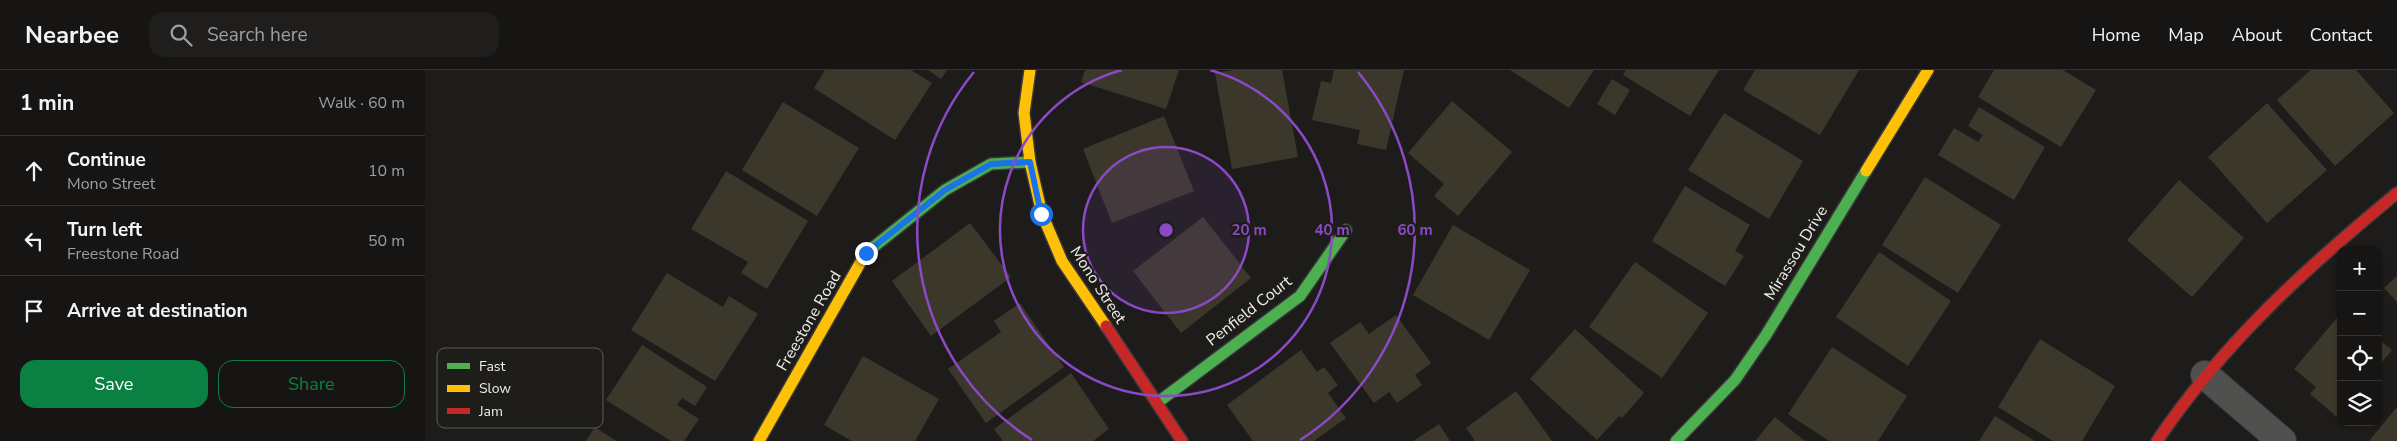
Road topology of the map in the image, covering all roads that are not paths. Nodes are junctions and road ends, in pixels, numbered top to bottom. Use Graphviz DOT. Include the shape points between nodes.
graph roads {
  1 [pos="1030,70"];
  2 [pos="1928,70"];
  3 [pos="1030,162"];
  4 [pos="2397,193"];
  5 [pos="1346,230"];
  6 [pos="2205,375"];
  7 [pos="1157,403"];
  8 [pos="759,441"];
  9 [pos="1182,441"];
  10 [pos="1676,441"];
  11 [pos="2157,441"];
  12 [pos="2282,441"];
  1 -- 3 [label="street, Mono Street" via="1024,113"];
  2 -- 10 [label="street, Mirassou Drive" via="1766,335 1735,380"];
  3 -- 7 [label="street, Mono Street" via="1041,214 1061,261"];
  3 -- 8 [label="street, Freestone Road" via="991,164 945,190 866,253"];
  4 -- 6 [label="street" via="2325,252"];
  5 -- 7 [label="street, Penfield Court" via="1300,296"];
  6 -- 11 [label="street"];
  6 -- 12 [label="street"];
  7 -- 9 [label="street, Mono Street"];
}
